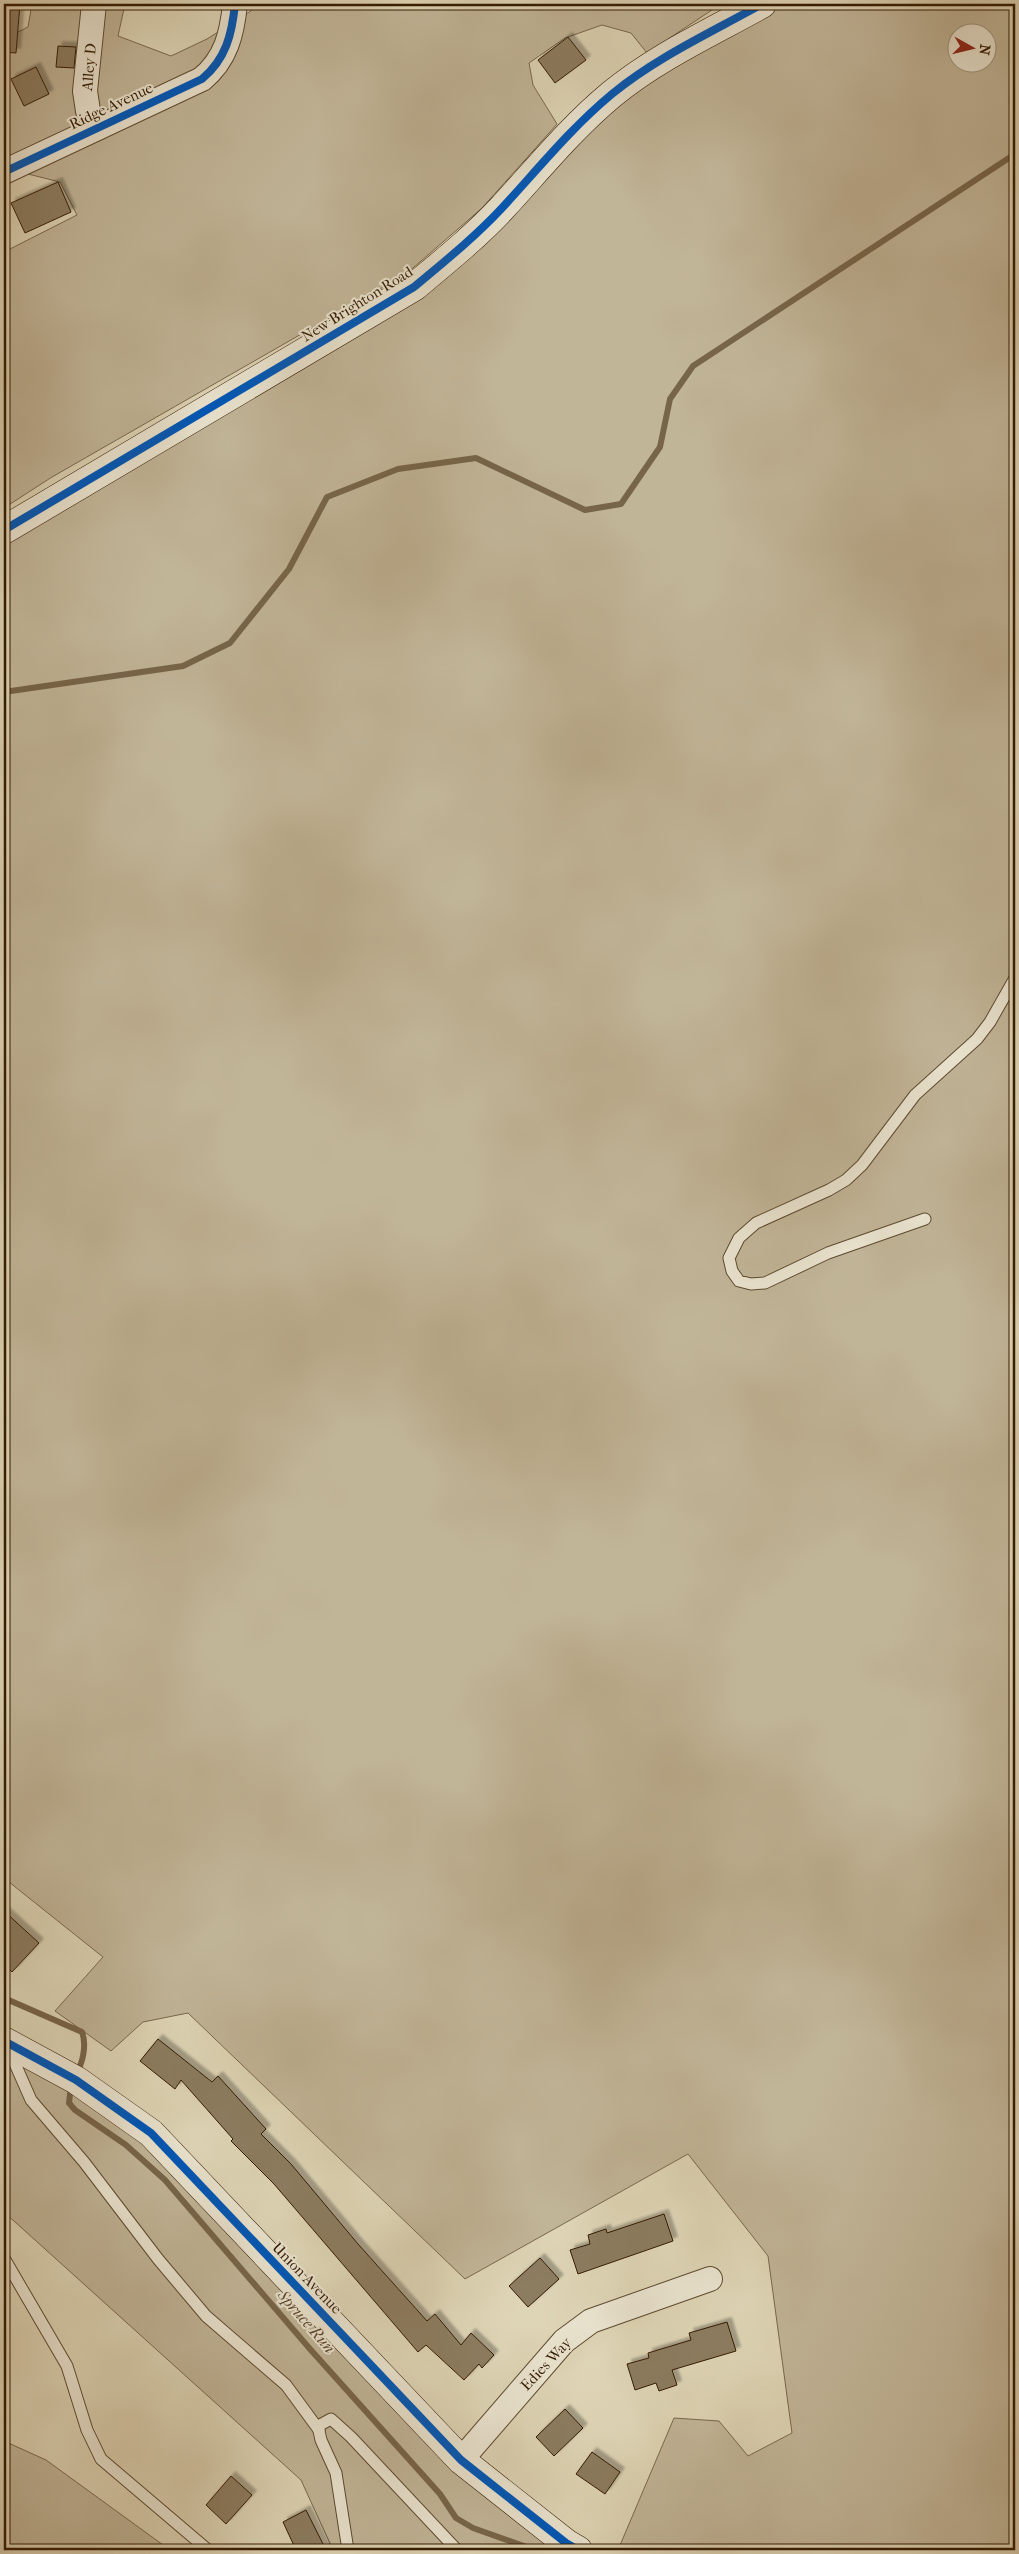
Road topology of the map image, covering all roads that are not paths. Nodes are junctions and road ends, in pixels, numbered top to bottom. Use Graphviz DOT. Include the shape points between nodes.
graph roads {
  1 [pos="94,4"];
  2 [pos="235,4"];
  3 [pos="762,4"];
  4 [pos="97,128"];
  5 [pos="4,172"];
  6 [pos="4,530"];
  7 [pos="1015,978"];
  8 [pos="924,1219"];
  9 [pos="4,2041"];
  10 [pos="4,2258"];
  11 [pos="710,2280"];
  12 [pos="319,2430"];
  13 [pos="461,2460"];
  14 [pos="208,2550"];
  15 [pos="348,2550"];
  16 [pos="457,2550"];
  17 [pos="578,2550"];
  1 -- 4 [label="street, Alley D" via="85,91 88,111"];
  2 -- 4 [label="street, Ridge Avenue" via="231,32 222,56 202,79"];
  3 -- 6 [label="street, New Brighton Road" via="642,71 612,94 549,153 500,210 454,255 414,287"];
  4 -- 5 [label="street, Ridge Avenue"];
  7 -- 8 [label="lane" via="977,1039 914,1095 862,1165 846,1180 828,1190 756,1223 739,1238 729,1258 732,1271 739,1281 765,1283 828,1253"];
  9 -- 12 [label="lane" via="31,2100 84,2162 158,2259 206,2316 286,2385"];
  9 -- 13 [label="street, Union Avenue" via="76,2080 151,2133"];
  10 -- 14 [label="lane" via="67,2366 87,2430 101,2459"];
  11 -- 13 [label="street, Edies Way" via="591,2321 564,2341"];
  12 -- 15 [label="lane" via="336,2473"];
  12 -- 16 [label="lane" via="318,2426 331,2419"];
  13 -- 17 [label="street, Union Avenue"];
}
